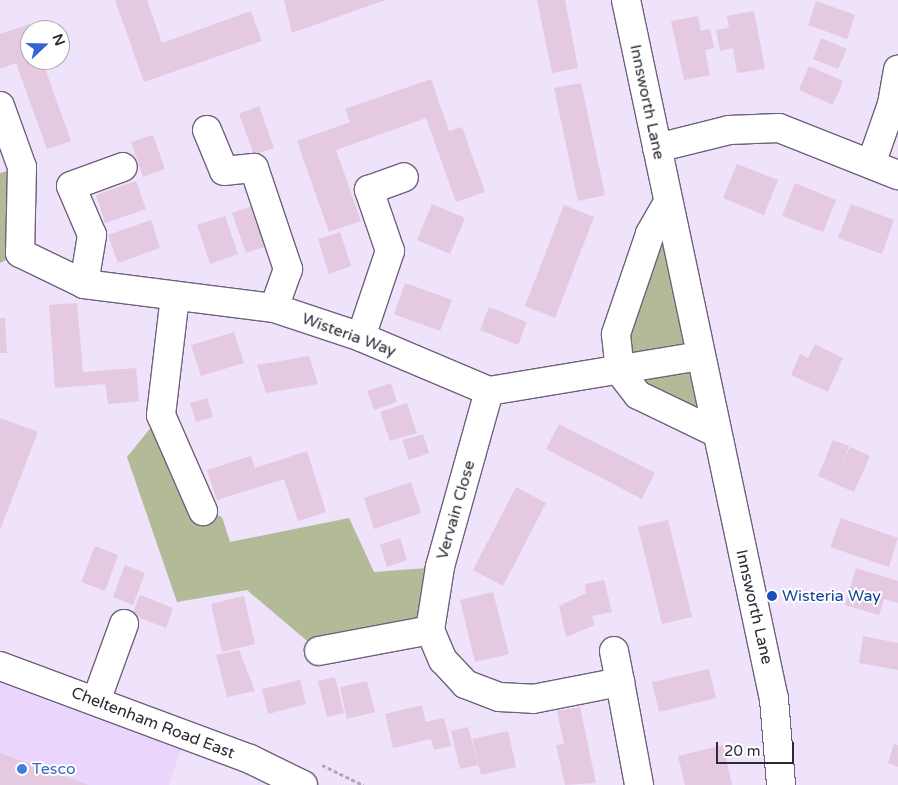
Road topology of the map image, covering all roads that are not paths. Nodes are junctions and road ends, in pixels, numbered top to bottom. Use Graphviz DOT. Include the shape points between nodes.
graph roads {
  1 [pos="626,0"];
  2 [pos="898,70"];
  3 [pos="0,106"];
  4 [pos="207,130"];
  5 [pos="657,148"];
  6 [pos="872,164"];
  7 [pos="123,167"];
  8 [pos="898,175"];
  9 [pos="404,177"];
  10 [pos="667,204"];
  11 [pos="10,258"];
  12 [pos="84,284"];
  13 [pos="175,296"];
  14 [pos="274,308"];
  15 [pos="361,337"];
  16 [pos="700,356"];
  17 [pos="620,372"];
  18 [pos="489,391"];
  19 [pos="715,432"];
  20 [pos="203,510"];
  21 [pos="124,624"];
  22 [pos="430,630"];
  23 [pos="319,651"];
  24 [pos="614,652"];
  25 [pos="0,666"];
  26 [pos="620,682"];
  27 [pos="96,701"];
  28 [pos="303,785"];
  29 [pos="639,785"];
  30 [pos="781,785"];
  1 -- 5 [label="street, Innsworth Lane"];
  2 -- 6 [label="street" via="892,104"];
  3 -- 11 [label="street" via="22,167"];
  4 -- 14 [label="street" via="224,171 254,168 288,269"];
  5 -- 6 [label="street" via="729,130 779,128"];
  5 -- 10 [label="street, Innsworth Lane"];
  6 -- 8 [label="street"];
  7 -- 12 [label="street" via="72,186 92,235"];
  9 -- 15 [label="street" via="369,190 390,251"];
  10 -- 16 [label="street, Innsworth Lane"];
  10 -- 17 [label="street" via="650,234 616,334"];
  11 -- 12 [label="street, Wisteria Way"];
  12 -- 13 [label="street, Wisteria Way"];
  13 -- 14 [label="street, Wisteria Way"];
  13 -- 20 [label="street" via="161,415"];
  14 -- 15 [label="street, Wisteria Way"];
  15 -- 18 [label="street, Wisteria Way"];
  16 -- 17 [label="street"];
  16 -- 19 [label="street, Innsworth Lane"];
  17 -- 18 [label="street"];
  17 -- 19 [label="street" via="638,395"];
  18 -- 22 [label="street, Vervain Close" via="440,567"];
  19 -- 30 [label="street, Innsworth Lane" via="774,699"];
  21 -- 27 [label="street"];
  22 -- 23 [label="street"];
  22 -- 26 [label="street" via="443,660 465,684 499,697 533,699"];
  24 -- 26 [label="street"];
  25 -- 27 [label="street, Cheltenham Road East"];
  26 -- 29 [label="street"];
  27 -- 28 [label="street, Cheltenham Road East" via="250,759"];
}
